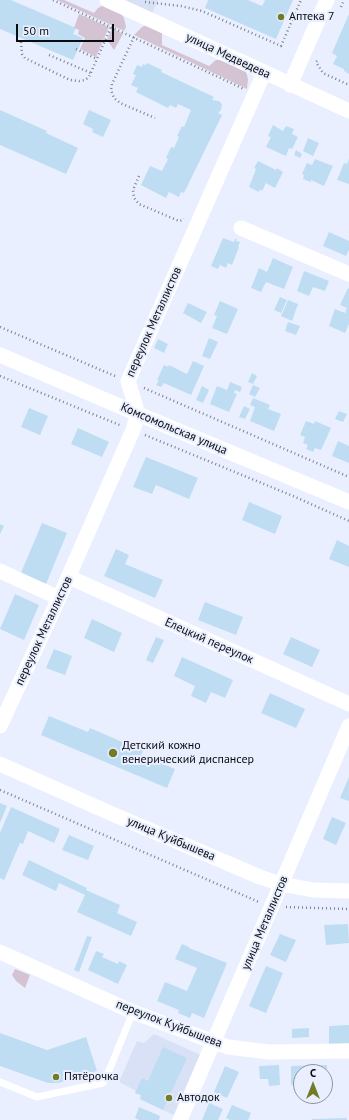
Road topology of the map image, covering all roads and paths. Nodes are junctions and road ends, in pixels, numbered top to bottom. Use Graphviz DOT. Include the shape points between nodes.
graph roads {
  1 [pos="53,0"];
  2 [pos="301,0"];
  3 [pos="327,0"];
  4 [pos="344,0"];
  5 [pos="141,1"];
  6 [pos="117,2"];
  7 [pos="338,14"];
  8 [pos="111,26"];
  9 [pos="134,37"];
  10 [pos="21,42"];
  11 [pos="76,49"];
  12 [pos="49,54"];
  13 [pos="319,55"];
  14 [pos="97,59"];
  15 [pos="91,73"];
  16 [pos="264,73"];
  17 [pos="290,85"];
  18 [pos="349,85"];
  19 [pos="249,91"];
  20 [pos="239,95"];
  21 [pos="349,111"];
  22 [pos="155,118"];
  23 [pos="138,176"];
  24 [pos="186,214"];
  25 [pos="241,228"];
  26 [pos="349,274"];
  27 [pos="0,327"];
  28 [pos="0,355"];
  29 [pos="0,376"];
  30 [pos="128,381"];
  31 [pos="138,414"];
  32 [pos="133,430"];
  33 [pos="349,477"];
  34 [pos="349,502"];
  35 [pos="349,521"];
  36 [pos="0,571"];
  37 [pos="69,577"];
  38 [pos="59,598"];
  39 [pos="349,704"];
  40 [pos="0,726"];
  41 [pos="349,726"];
  42 [pos="0,764"];
  43 [pos="0,790"];
  44 [pos="281,884"];
  45 [pos="349,891"];
  46 [pos="273,906"];
  47 [pos="349,909"];
  48 [pos="0,952"];
  49 [pos="133,1012"];
  50 [pos="214,1043"];
  51 [pos="349,1051"];
  52 [pos="0,1082"];
  53 [pos="180,1120"];
  1 -- 8 [label="path"];
  2 -- 5 [label="path" via="281,46 202,11"];
  3 -- 17 [label="street"];
  4 -- 7 [label="path"];
  6 -- 16 [label="street, улица Медведева"];
  8 -- 9 [label="path"];
  8 -- 14 [label="path"];
  9 -- 19 [label="path"];
  9 -- 22 [label="path" via="111,90 114,98 120,103"];
  10 -- 15 [label="path" via="25,58 70,80 85,80"];
  11 -- 14 [label="path"];
  12 -- 15 [label="path"];
  13 -- 18 [label="path" via="316,62 323,73"];
  14 -- 15 [label="path"];
  16 -- 17 [label="street, улица Медведева"];
  16 -- 19 [label="street, переулок Металлистов"];
  17 -- 21 [label="street, улица Медведева"];
  19 -- 20 [label="path"];
  19 -- 30 [label="street, переулок Металлистов"];
  23 -- 24 [label="path" via="133,190 134,198 139,204 179,220 183,220"];
  25 -- 26 [label="street"];
  27 -- 30 [label="path"];
  28 -- 31 [label="street, Комсомольская улица"];
  29 -- 32 [label="path"];
  30 -- 31 [label="street, переулок Металлистов"];
  30 -- 33 [label="path"];
  31 -- 32 [label="street, переулок Металлистов"];
  31 -- 34 [label="street, Комсомольская улица"];
  32 -- 35 [label="path"];
  32 -- 37 [label="street, переулок Металлистов"];
  36 -- 38 [label="street"];
  37 -- 38 [label="street, переулок Металлистов"];
  37 -- 39 [label="street, Елецкий переулок"];
  38 -- 40 [label="street, переулок Металлистов"];
  41 -- 44 [label="street, улица Металлистов"];
  42 -- 44 [label="street, улица Куйбышева"];
  43 -- 46 [label="path" via="246,897"];
  44 -- 45 [label="street, улица Куйбышева" via="313,890"];
  44 -- 46 [label="street, улица Металлистов"];
  46 -- 47 [label="path"];
  46 -- 50 [label="street, улица Металлистов"];
  48 -- 49 [label="street, переулок Куйбышева"];
  49 -- 50 [label="street, переулок Куйбышева"];
  49 -- 52 [label="lane" via="103,1083 37,1097"];
  50 -- 51 [label="street, переулок Куйбышева" via="269,1052"];
  50 -- 53 [label="street, улица Металлистов"];
}
